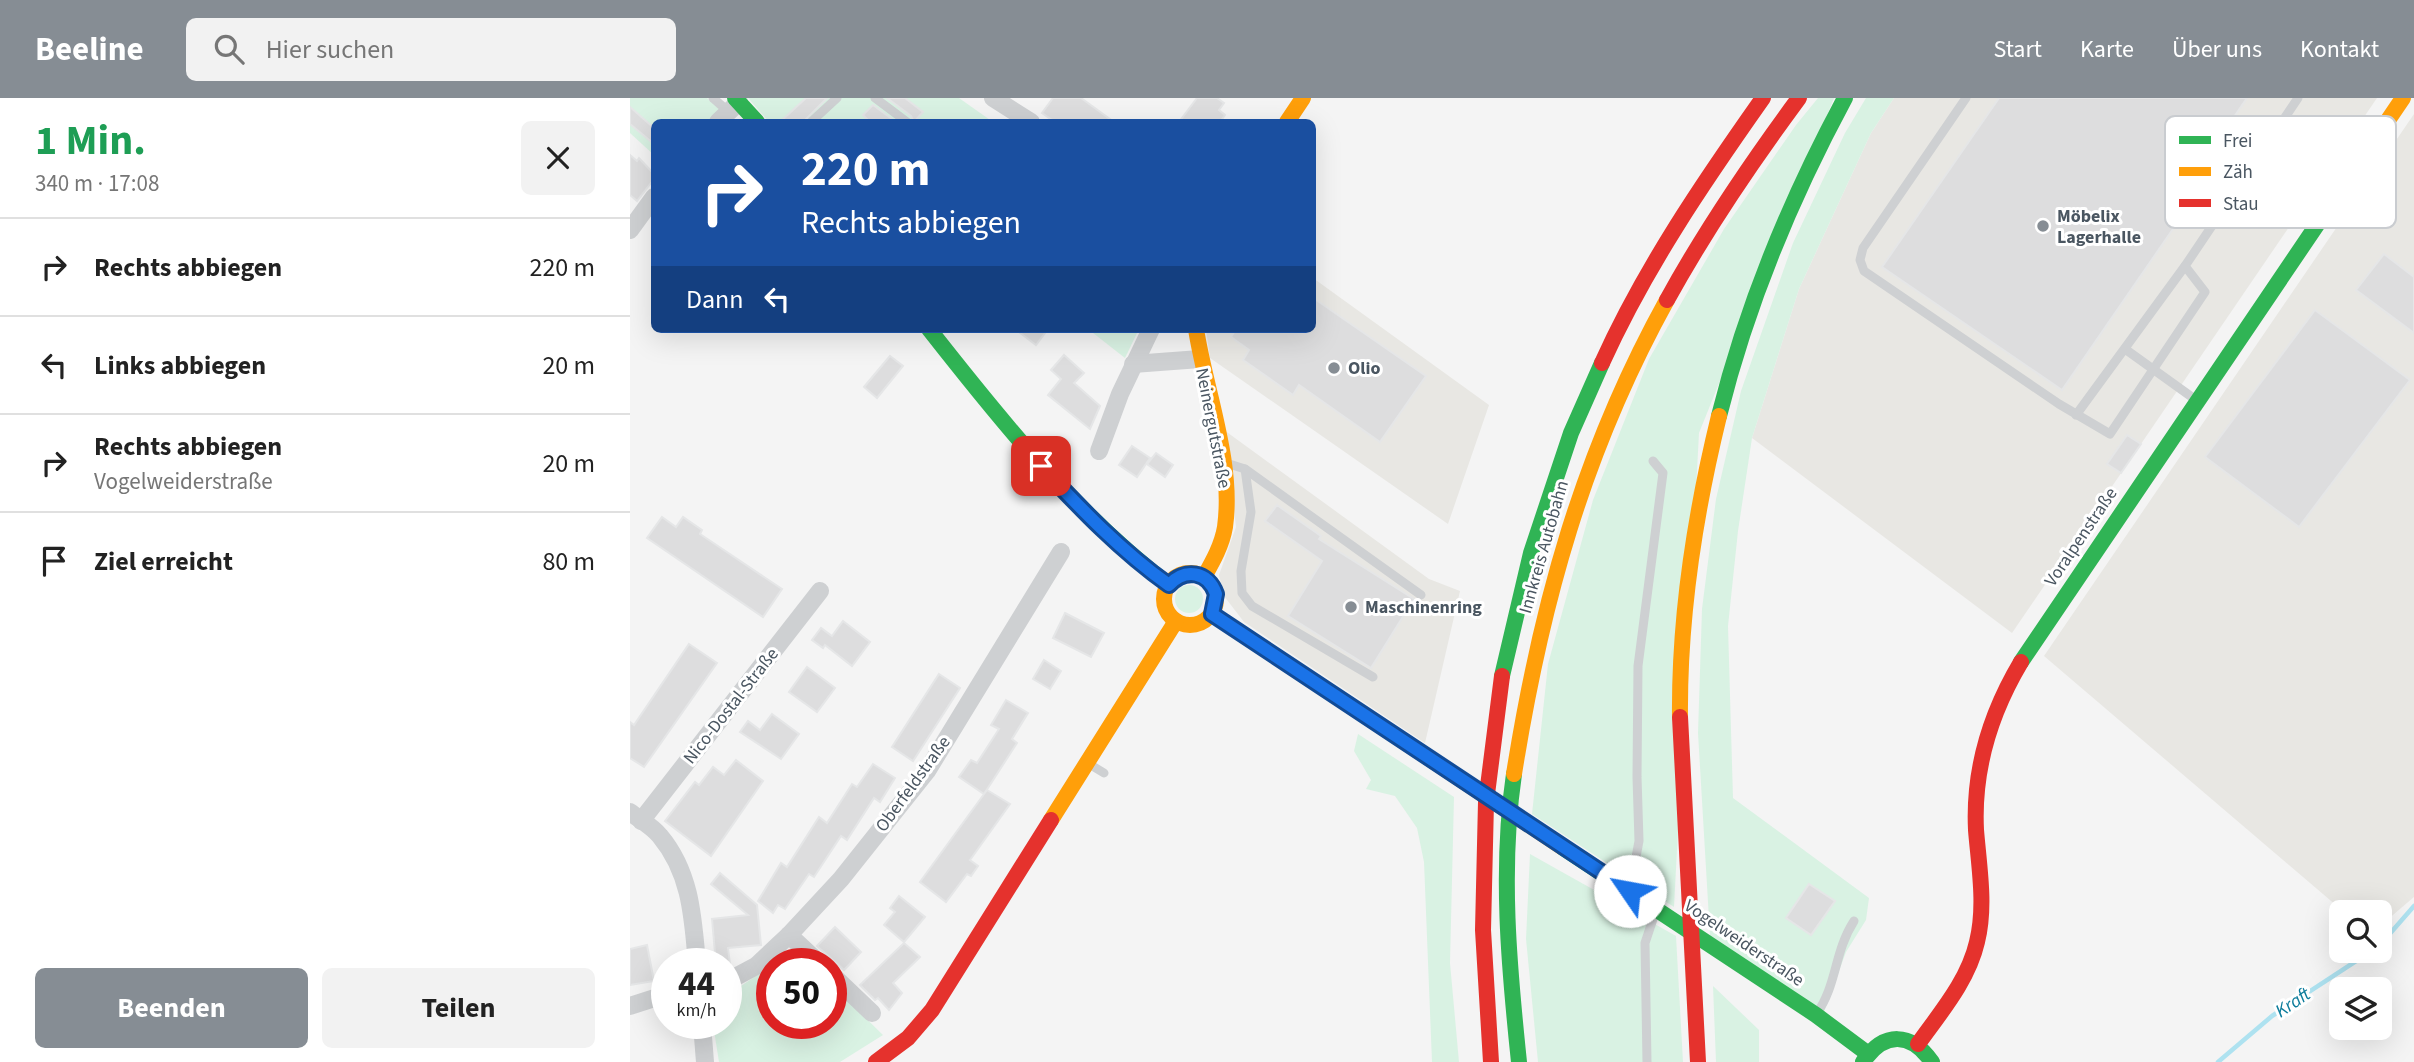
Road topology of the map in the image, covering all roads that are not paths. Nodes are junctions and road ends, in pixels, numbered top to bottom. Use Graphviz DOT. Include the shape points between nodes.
graph roads {
  1 [pos="713,98"];
  2 [pos="837,98"];
  3 [pos="876,98"];
  4 [pos="1303,98"];
  5 [pos="1763,98"];
  6 [pos="1799,98"];
  7 [pos="1845,98"];
  8 [pos="1966,98"];
  9 [pos="2298,98"];
  10 [pos="2403,98"];
  11 [pos="1005,101"];
  12 [pos="730,109"];
  13 [pos="2286,116"];
  14 [pos="2391,116"];
  15 [pos="751,119"];
  16 [pos="814,119"];
  17 [pos="903,119"];
  18 [pos="1027,119"];
  19 [pos="1289,119"];
  20 [pos="651,200"];
  21 [pos="632,221"];
  22 [pos="2211,228"];
  23 [pos="2315,228"];
  24 [pos="2185,266"];
  25 [pos="932,333"];
  26 [pos="1149,333"];
  27 [pos="1197,333"];
  28 [pos="2124,349"];
  29 [pos="1200,359"];
  30 [pos="1133,364"];
  31 [pos="2153,368"];
  32 [pos="2198,401"];
  33 [pos="2076,415"];
  34 [pos="1099,451"];
  35 [pos="1222,461"];
  36 [pos="1653,461"];
  37 [pos="1245,469"];
  38 [pos="1061,552"];
  39 [pos="1204,577"];
  40 [pos="1169,585"];
  41 [pos="820,591"];
  42 [pos="1421,595"];
  43 [pos="1212,614"];
  44 [pos="1176,621"];
  45 [pos="1373,677"];
  46 [pos="1088,763"];
  47 [pos="1104,773"];
  48 [pos="636,816"];
  49 [pos="1630,891"];
  50 [pos="1657,908"];
  51 [pos="1854,921"];
  52 [pos="789,934"];
  53 [pos="695,948"];
  54 [pos="803,948"];
  55 [pos="742,973"];
  56 [pos="847,989"];
  57 [pos="651,999"];
  58 [pos="630,1006"];
  59 [pos="872,1013"];
  60 [pos="1816,1015"];
  61 [pos="1486,1019"];
  62 [pos="703,1039"];
  63 [pos="1918,1044"];
  64 [pos="1865,1057"];
  65 [pos="705,1062"];
  66 [pos="876,1062"];
  67 [pos="1485,1062"];
  68 [pos="1491,1062"];
  69 [pos="1519,1062"];
  70 [pos="1647,1062"];
  71 [pos="1698,1062"];
  72 [pos="1932,1062"];
  1 -- 12 [label="lane"];
  2 -- 16 [label="lane"];
  3 -- 17 [label="lane"];
  4 -- 19 [label="main road"];
  5 -- 61 [label="main road, Innkreis Autobahn" via="1702,180 1645,275 1589,387 1560,459 1522,579 1488,767 1482,941"];
  6 -- 69 [label="main road, Innkreis Autobahn" via="1706,227 1644,338 1592,453 1548,590 1513,784 1512,990"];
  7 -- 71 [label="main road" via="1763,269 1705,470 1681,667 1681,764"];
  8 -- 33 [label="lane" via="1863,248 1860,260 1864,271"];
  9 -- 13 [label="lane"];
  10 -- 14 [label="main road, Voralpenstraße"];
  11 -- 18 [label="street"];
  12 -- 15 [label="main road"];
  20 -- 21 [label="street"];
  22 -- 24 [label="lane"];
  23 -- 32 [label="main road, Voralpenstraße"];
  24 -- 28 [label="lane"];
  24 -- 31 [label="lane" via="2204,292"];
  25 -- 40 [label="main road" via="1079,507"];
  26 -- 30 [label="street"];
  27 -- 29 [label="main road, Neinergutstraße"];
  28 -- 31 [label="lane"];
  28 -- 33 [label="lane"];
  29 -- 30 [label="street, Neinergutstraße"];
  29 -- 35 [label="main road, Neinergutstraße"];
  30 -- 34 [label="street"];
  31 -- 32 [label="lane"];
  31 -- 33 [label="lane" via="2110,434"];
  32 -- 63 [label="main road, Voralpenstraße" via="2033,641 1996,705 1979,761 1977,942 1965,975"];
  35 -- 37 [label="lane"];
  35 -- 39 [label="main road, Neinergutstraße" via="1225,528"];
  36 -- 49 [label="lane" via="1663,474 1638,666 1639,841"];
  37 -- 42 [label="lane"];
  37 -- 45 [label="lane" via="1251,512 1242,593 1252,606"];
  38 -- 52 [label="street, Oberfeldstraße" via="927,771 841,879"];
  39 -- 40 [label="main road" via="1189,573"];
  39 -- 43 [label="main road" via="1216,594"];
  40 -- 44 [label="main road" via="1164,600"];
  41 -- 48 [label="street, Nico-Dostal-Straße"];
  43 -- 44 [label="main road" via="1199,624"];
  43 -- 49 [label="main road, Vogelweiderstraße"];
  44 -- 46 [label="main road"];
  46 -- 47 [label="lane"];
  46 -- 66 [label="main road" via="932,1010 908,1038"];
  48 -- 53 [label="street" via="659,834 684,876"];
  49 -- 50 [label="main road, Vogelweiderstraße"];
  50 -- 60 [label="main road, Vogelweiderstraße"];
  50 -- 70 [label="lane" via="1645,943"];
  51 -- 60 [label="lane" via="1838,951 1828,997"];
  52 -- 54 [label="street"];
  52 -- 55 [label="street, Oberfeldstraße"];
  56 -- 59 [label="street"];
  57 -- 58 [label="street"];
  60 -- 64 [label="main road, Vogelweiderstraße"];
  61 -- 67 [label="main road"];
  61 -- 68 [label="main road, Innkreis Autobahn"];
  62 -- 65 [label="street"];
  63 -- 64 [label="main road" via="1908,1039 1885,1040"];
  63 -- 72 [label="main road"];
}
